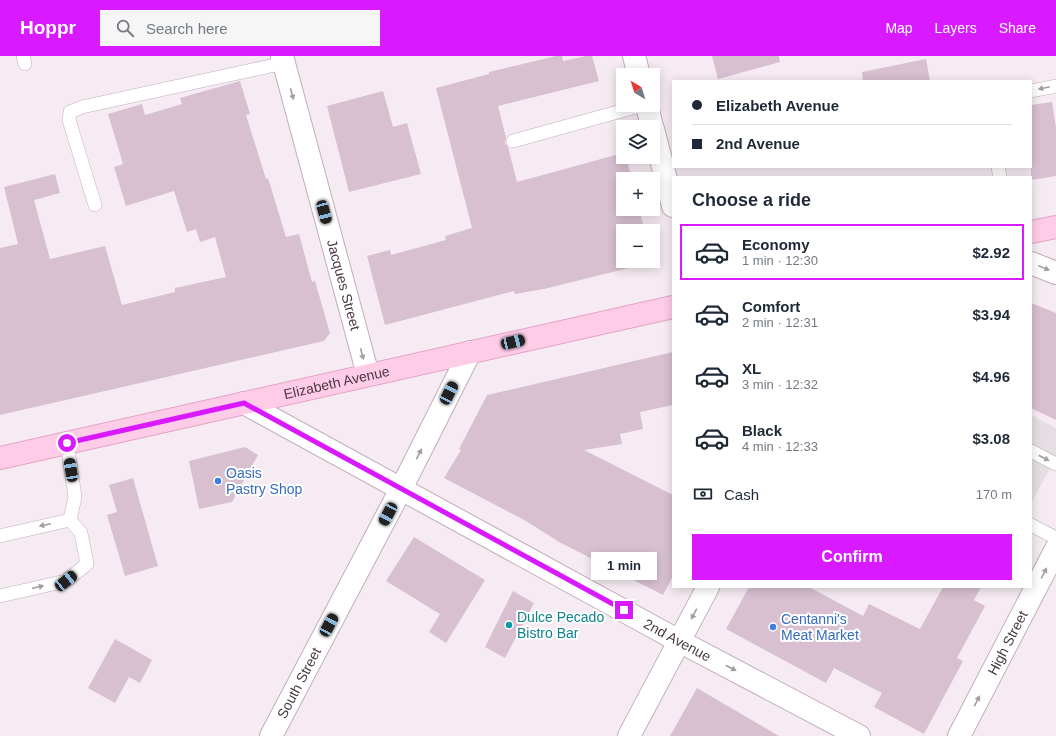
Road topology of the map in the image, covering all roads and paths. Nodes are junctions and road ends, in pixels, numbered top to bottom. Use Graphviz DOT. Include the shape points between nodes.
graph roads {
  1 [pos="634,56"];
  2 [pos="283,59"];
  3 [pos="637,68"];
  4 [pos="1056,86"];
  5 [pos="1032,91"];
  6 [pos="617,112"];
  7 [pos="513,141"];
  8 [pos="660,155"];
  9 [pos="672,202"];
  10 [pos="95,205"];
  11 [pos="1056,227"];
  12 [pos="1032,232"];
  13 [pos="1032,263"];
  14 [pos="1056,273"];
  15 [pos="672,306"];
  16 [pos="470,352"];
  17 [pos="368,375"];
  18 [pos="244,403"];
  19 [pos="67,443"];
  20 [pos="1032,452"];
  21 [pos="0,458"];
  22 [pos="1056,464"];
  23 [pos="401,489"];
  24 [pos="70,520"];
  25 [pos="1032,526"];
  26 [pos="0,536"];
  27 [pos="1056,538"];
  28 [pos="1056,549"];
  29 [pos="707,588"];
  30 [pos="0,596"];
  31 [pos="680,640"];
  32 [pos="271,736"];
  33 [pos="629,736"];
  34 [pos="860,736"];
  35 [pos="959,736"];
  1 -- 3 [label="street"];
  2 -- 10 [label="lane" via="82,106 70,112 69,120"];
  2 -- 17 [label="street, Jacques Street, one-way"];
  4 -- 5 [label="lane, one-way"];
  6 -- 7 [label="lane"];
  8 -- 9 [label="street"];
  11 -- 12 [label="street"];
  13 -- 14 [label="street, one-way"];
  15 -- 16 [label="street, Elizabeth Avenue"];
  16 -- 17 [label="street, Elizabeth Avenue"];
  23 -- 16 [label="street, South Street, one-way"];
  17 -- 18 [label="street, Elizabeth Avenue"];
  18 -- 19 [label="street, Elizabeth Avenue"];
  18 -- 23 [label="street, 2nd Avenue"];
  19 -- 21 [label="street, Elizabeth Avenue"];
  19 -- 24 [label="lane" via="75,497"];
  20 -- 22 [label="lane, one-way"];
  23 -- 31 [label="street, 2nd Avenue"];
  23 -- 32 [label="street, South Street"];
  24 -- 26 [label="lane, one-way"];
  30 -- 24 [label="lane, one-way" via="66,581 87,564 81,533"];
  25 -- 27 [label="lane"];
  35 -- 28 [label="street, High Street, one-way"];
  29 -- 31 [label="street, one-way"];
  31 -- 33 [label="street"];
  31 -- 34 [label="street, 2nd Avenue, one-way"];
}
